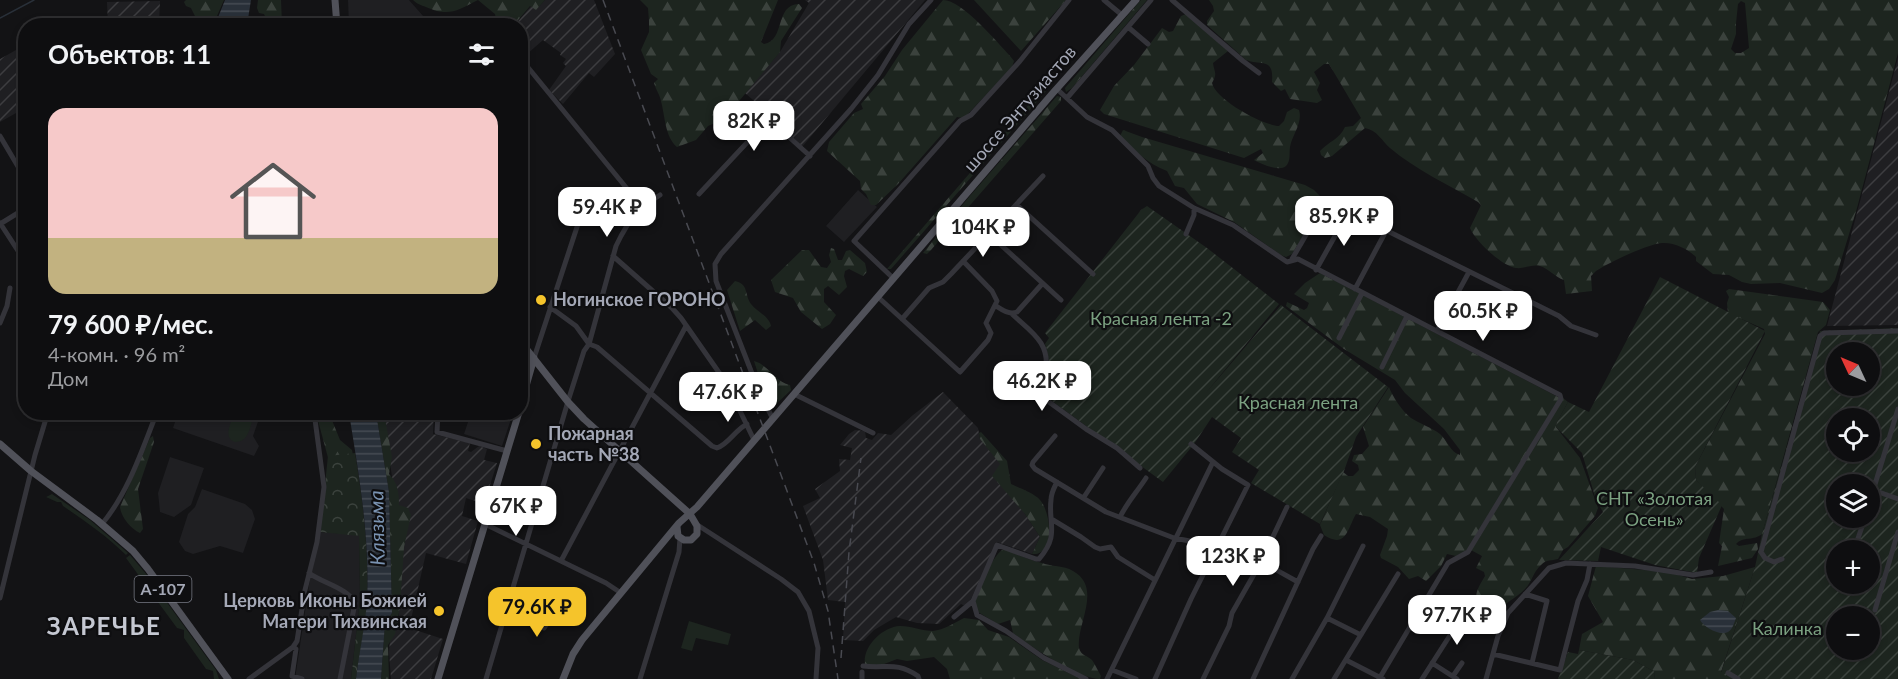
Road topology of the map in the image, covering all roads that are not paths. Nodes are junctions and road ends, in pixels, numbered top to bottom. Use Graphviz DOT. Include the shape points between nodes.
graph roads {
  1 [pos="335,0"];
  2 [pos="931,0"];
  3 [pos="1069,0"];
  4 [pos="1104,0"];
  5 [pos="1136,0"];
  6 [pos="1151,0"];
  7 [pos="1172,0"];
  8 [pos="1122,15"];
  9 [pos="336,18"];
  10 [pos="1128,27"];
  11 [pos="1148,44"];
  12 [pos="528,67"];
  13 [pos="1259,73"];
  14 [pos="1057,89"];
  15 [pos="1067,98"];
  16 [pos="0,136"];
  17 [pos="810,156"];
  18 [pos="18,166"];
  19 [pos="1043,176"];
  20 [pos="699,194"];
  21 [pos="660,195"];
  22 [pos="1017,205"];
  23 [pos="642,207"];
  24 [pos="1194,207"];
  25 [pos="588,208"];
  26 [pos="1349,211"];
  27 [pos="18,213"];
  28 [pos="0,223"];
  29 [pos="1386,231"];
  30 [pos="989,234"];
  31 [pos="1186,234"];
  32 [pos="18,251"];
  33 [pos="613,256"];
  34 [pos="1292,259"];
  35 [pos="963,261"];
  36 [pos="1317,270"];
  37 [pos="1469,272"];
  38 [pos="1093,274"];
  39 [pos="894,279"];
  40 [pos="1042,284"];
  41 [pos="10,288"];
  42 [pos="1355,289"];
  43 [pos="1362,293"];
  44 [pos="878,297"];
  45 [pos="1061,300"];
  46 [pos="996,306"];
  47 [pos="550,307"];
  48 [pos="1012,314"];
  49 [pos="1407,316"];
  50 [pos="902,319"];
  51 [pos="0,323"];
  52 [pos="686,326"];
  53 [pos="1437,331"];
  54 [pos="1898,331"];
  55 [pos="1596,335"];
  56 [pos="1339,338"];
  57 [pos="589,344"];
  58 [pos="528,351"];
  59 [pos="534,358"];
  60 [pos="1382,367"];
  61 [pos="528,379"];
  62 [pos="649,393"];
  63 [pos="794,394"];
  64 [pos="568,402"];
  65 [pos="1898,409"];
  66 [pos="772,419"];
  67 [pos="46,420"];
  68 [pos="154,420"];
  69 [pos="315,420"];
  70 [pos="438,420"];
  71 [pos="517,420"];
  72 [pos="747,424"];
  73 [pos="873,433"];
  74 [pos="1055,436"];
  75 [pos="754,440"];
  76 [pos="0,444"];
  77 [pos="1191,444"];
  78 [pos="619,450"];
  79 [pos="507,451"];
  80 [pos="1213,462"];
  81 [pos="1103,468"];
  82 [pos="1140,468"];
  83 [pos="31,471"];
  84 [pos="1878,474"];
  85 [pos="1146,478"];
  86 [pos="1057,482"];
  87 [pos="1880,493"];
  88 [pos="1084,497"];
  89 [pos="1898,499"];
  90 [pos="680,506"];
  91 [pos="1287,507"];
  92 [pos="1120,517"];
  93 [pos="693,520"];
  94 [pos="1053,520"];
  95 [pos="680,523"];
  96 [pos="102,524"];
  97 [pos="485,524"];
  98 [pos="1898,532"];
  99 [pos="713,535"];
  100 [pos="696,536"];
  101 [pos="1321,536"];
  102 [pos="680,538"];
  103 [pos="1174,538"];
  104 [pos="689,541"];
  105 [pos="527,543"];
  106 [pos="665,543"];
  107 [pos="1363,546"];
  108 [pos="1218,547"];
  109 [pos="679,551"];
  110 [pos="1782,559"];
  111 [pos="561,561"];
  112 [pos="1261,562"];
  113 [pos="1590,564"];
  114 [pos="1710,572"];
  115 [pos="309,573"];
  116 [pos="1398,574"];
  117 [pos="317,579"];
  118 [pos="1155,580"];
  119 [pos="307,582"];
  120 [pos="1298,582"];
  121 [pos="1,591"];
  122 [pos="621,593"];
  123 [pos="1525,594"];
  124 [pos="0,598"];
  125 [pos="973,601"];
  126 [pos="1472,601"];
  127 [pos="1876,606"];
  128 [pos="554,613"];
  129 [pos="505,614"];
  130 [pos="954,617"];
  131 [pos="1327,618"];
  132 [pos="1361,635"];
  133 [pos="293,646"];
  134 [pos="1492,654"];
  135 [pos="1346,660"];
  136 [pos="1432,663"];
  137 [pos="1462,663"];
  138 [pos="1532,663"];
  139 [pos="1112,669"];
  140 [pos="1728,673"];
  141 [pos="1381,678"];
  142 [pos="1455,678"];
  143 [pos="228,679"];
  144 [pos="249,679"];
  145 [pos="302,679"];
  146 [pos="340,679"];
  147 [pos="438,679"];
  148 [pos="486,679"];
  149 [pos="563,679"];
  150 [pos="640,679"];
  151 [pos="816,679"];
  152 [pos="862,679"];
  153 [pos="919,679"];
  154 [pos="1086,679"];
  155 [pos="1107,679"];
  156 [pos="1136,679"];
  157 [pos="1155,679"];
  158 [pos="1203,679"];
  159 [pos="1253,679"];
  160 [pos="1292,679"];
  161 [pos="1334,679"];
  162 [pos="1422,679"];
  163 [pos="1486,679"];
  164 [pos="1738,679"];
  1 -- 9 [label="main road"];
  2 -- 17 [label="street" via="909,24 878,75"];
  3 -- 39 [label="street" via="1020,61 971,115 960,121 854,241"];
  4 -- 8 [label="street"];
  5 -- 8 [label="main road, шоссе Энтузиастов"];
  6 -- 10 [label="street"];
  7 -- 13 [label="street"];
  8 -- 14 [label="main road, шоссе Энтузиастов"];
  10 -- 11 [label="street"];
  10 -- 15 [label="street"];
  12 -- 23 [label="street"];
  14 -- 15 [label="street"];
  14 -- 39 [label="main road, шоссе Энтузиастов"];
  15 -- 24 [label="street" via="1087,117 1112,130 1148,166 1159,186"];
  16 -- 18 [label="street"];
  17 -- 20 [label="street" via="769,119"];
  17 -- 66 [label="street" via="721,254 714,268"];
  19 -- 22 [label="street"];
  21 -- 23 [label="street"];
  22 -- 30 [label="street"];
  22 -- 38 [label="street"];
  23 -- 33 [label="street" via="628,224"];
  24 -- 31 [label="street"];
  24 -- 34 [label="street" via="1233,225 1287,262"];
  25 -- 47 [label="street" via="578,224"];
  26 -- 29 [label="street"];
  26 -- 34 [label="street" via="1331,203 1325,205"];
  26 -- 36 [label="street"];
  27 -- 28 [label="street"];
  28 -- 32 [label="street"];
  29 -- 37 [label="street"];
  29 -- 42 [label="street"];
  30 -- 35 [label="street"];
  30 -- 40 [label="street"];
  33 -- 52 [label="street" via="672,308"];
  33 -- 57 [label="street"];
  34 -- 36 [label="street"];
  35 -- 46 [label="street" via="996,296"];
  35 -- 50 [label="street" via="943,282 929,288"];
  36 -- 42 [label="street"];
  37 -- 53 [label="street"];
  37 -- 55 [label="street" via="1559,316 1571,326"];
  39 -- 44 [label="main road, шоссе Энтузиастов"];
  40 -- 45 [label="street"];
  40 -- 48 [label="street"];
  41 -- 51 [label="street"];
  42 -- 43 [label="street"];
  43 -- 49 [label="street"];
  43 -- 56 [label="street"];
  44 -- 50 [label="street"];
  44 -- 63 [label="main road, шоссе Энтузиастов"];
  46 -- 48 [label="street"];
  46 -- 50 [label="street" via="986,322 992,333 960,372"];
  47 -- 57 [label="street" via="576,326"];
  47 -- 59 [label="street"];
  48 -- 82 [label="street" via="1038,337 1044,352 1045,372 1036,389 1038,394"];
  49 -- 53 [label="street"];
  49 -- 60 [label="street"];
  52 -- 62 [label="street"];
  52 -- 72 [label="street" via="727,384"];
  53 -- 141 [label="street" via="1560,395 1561,399 1468,552 1448,563"];
  54 -- 110 [label="street" via="1820,336 1761,552 1774,562"];
  57 -- 62 [label="street"];
  57 -- 64 [label="street"];
  58 -- 59 [label="main road"];
  59 -- 61 [label="main road"];
  59 -- 64 [label="main road"];
  62 -- 72 [label="street" via="717,448"];
  62 -- 78 [label="street"];
  63 -- 66 [label="main road, шоссе Энтузиастов"];
  63 -- 73 [label="street"];
  64 -- 78 [label="main road"];
  64 -- 105 [label="street"];
  65 -- 84 [label="street"];
  66 -- 75 [label="main road, шоссе Энтузиастов"];
  67 -- 83 [label="street"];
  68 -- 96 [label="street" via="127,483"];
  69 -- 115 [label="street" via="324,487"];
  70 -- 79 [label="street" via="437,432"];
  71 -- 79 [label="main road"];
  72 -- 75 [label="street"];
  74 -- 86 [label="street" via="1032,465"];
  75 -- 93 [label="main road, шоссе Энтузиастов" via="697,507"];
  76 -- 83 [label="main road, А-107"];
  77 -- 80 [label="street"];
  78 -- 90 [label="main road"];
  78 -- 111 [label="street"];
  79 -- 97 [label="main road"];
  80 -- 103 [label="street"];
  80 -- 108 [label="street" via="1248,485"];
  81 -- 88 [label="street"];
  83 -- 96 [label="main road, А-107"];
  83 -- 121 [label="street"];
  85 -- 92 [label="street"];
  86 -- 88 [label="street"];
  86 -- 94 [label="street" via="1051,496"];
  87 -- 89 [label="street"];
  88 -- 92 [label="street"];
  90 -- 93 [label="main road"];
  90 -- 95 [label="main road"];
  91 -- 112 [label="street"];
  92 -- 103 [label="street"];
  93 -- 95 [label="main road"];
  93 -- 99 [label="street"];
  93 -- 100 [label="main road"];
  94 -- 118 [label="street" via="1095,547 1111,547"];
  94 -- 125 [label="street" via="1051,539 1039,559 997,545"];
  95 -- 102 [label="main road"];
  95 -- 106 [label="main road"];
  96 -- 143 [label="main road, А-107" via="144,564"];
  97 -- 105 [label="street"];
  97 -- 147 [label="main road"];
  98 -- 127 [label="street"];
  99 -- 100 [label="street"];
  99 -- 151 [label="street" via="788,583 802,597 818,648"];
  100 -- 104 [label="main road"];
  101 -- 120 [label="street"];
  102 -- 104 [label="main road"];
  102 -- 106 [label="main road"];
  102 -- 109 [label="street"];
  103 -- 108 [label="street"];
  103 -- 118 [label="street"];
  104 -- 109 [label="street"];
  105 -- 111 [label="street"];
  105 -- 129 [label="street"];
  106 -- 122 [label="main road"];
  107 -- 131 [label="street"];
  108 -- 112 [label="street" via="1242,551"];
  108 -- 157 [label="street"];
  109 -- 150 [label="street"];
  111 -- 122 [label="street"];
  112 -- 120 [label="street"];
  112 -- 158 [label="street" via="1232,613"];
  113 -- 114 [label="street" via="1694,575"];
  113 -- 123 [label="street" via="1555,565"];
  113 -- 138 [label="street" via="1560,670"];
  115 -- 117 [label="street"];
  115 -- 119 [label="street"];
  116 -- 132 [label="street"];
  117 -- 119 [label="street"];
  117 -- 146 [label="street" via="350,596 355,603"];
  118 -- 139 [label="street"];
  119 -- 133 [label="street"];
  120 -- 159 [label="street"];
  121 -- 124 [label="street"];
  122 -- 149 [label="main road" via="577,646"];
  123 -- 134 [label="street" via="1505,618"];
  123 -- 138 [label="street" via="1547,601"];
  125 -- 130 [label="street"];
  125 -- 154 [label="street" via="977,615 1044,658"];
  126 -- 136 [label="street"];
  128 -- 129 [label="street" via="544,628"];
  129 -- 148 [label="street"];
  131 -- 132 [label="street"];
  131 -- 160 [label="street"];
  132 -- 135 [label="street"];
  133 -- 144 [label="street"];
  133 -- 145 [label="street" via="296,649 292,676"];
  134 -- 138 [label="street"];
  134 -- 163 [label="street"];
  135 -- 141 [label="street"];
  135 -- 161 [label="street"];
  136 -- 142 [label="street"];
  136 -- 162 [label="street"];
  137 -- 142 [label="street"];
  139 -- 155 [label="street"];
  139 -- 156 [label="street"];
  140 -- 164 [label="street"];
  152 -- 153 [label="street" via="862,669 904,667"];
}
